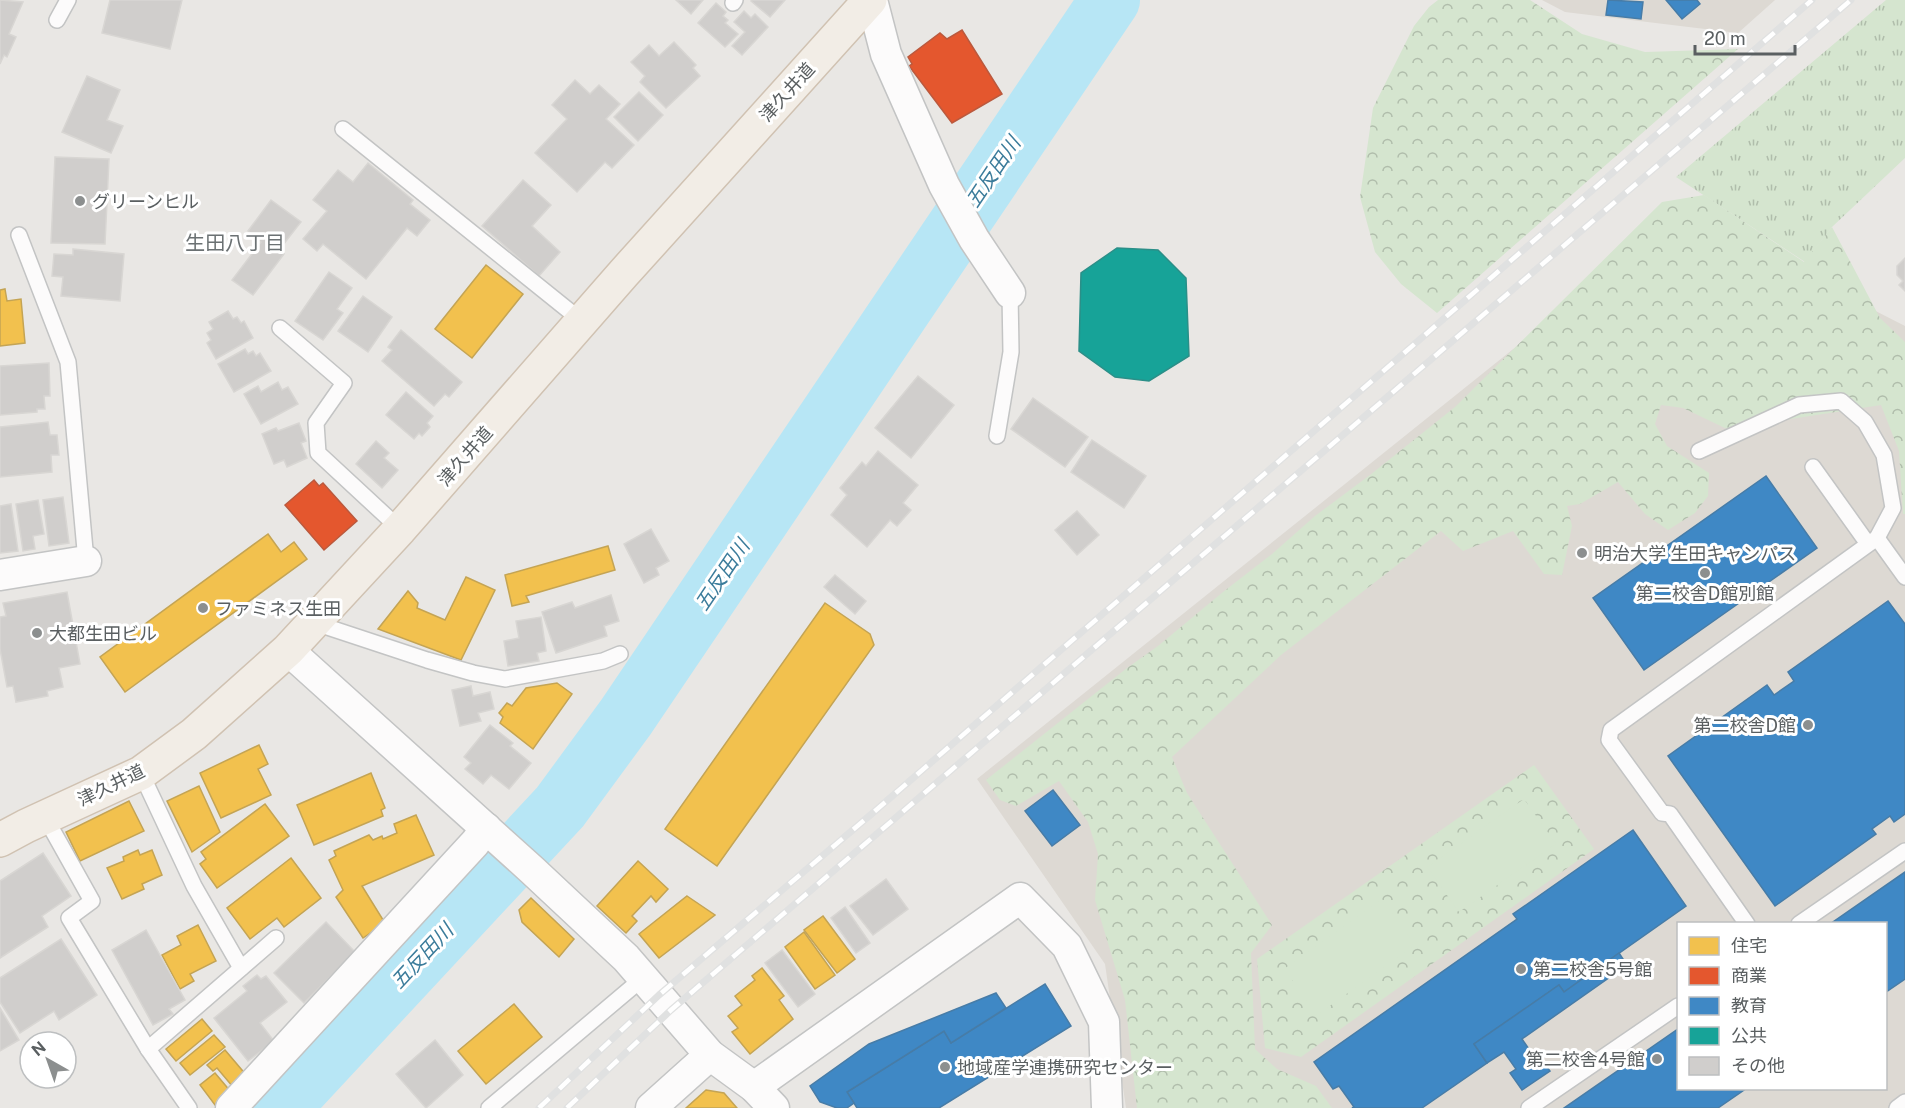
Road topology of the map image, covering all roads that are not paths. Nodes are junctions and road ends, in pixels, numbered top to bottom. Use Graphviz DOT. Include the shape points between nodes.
graph roads {
  1 [pos="68,0"];
  2 [pos="871,0"];
  3 [pos="57,20"];
  4 [pos="343,129"];
  5 [pos="19,235"];
  6 [pos="1010,293"];
  7 [pos="583,322"];
  8 [pos="280,328"];
  9 [pos="997,436"];
  10 [pos="1699,451"];
  11 [pos="1813,467"];
  12 [pos="400,529"];
  13 [pos="1873,541"];
  14 [pos="86,561"];
  15 [pos="0,574"];
  16 [pos="1905,577"];
  17 [pos="312,621"];
  18 [pos="288,650"];
  19 [pos="620,654"];
  20 [pos="141,773"];
  21 [pos="45,817"];
  22 [pos="492,833"];
  23 [pos="0,840"];
  24 [pos="1905,851"];
  25 [pos="1747,922"];
  26 [pos="1802,922"];
  27 [pos="276,938"];
  28 [pos="241,968"];
  29 [pos="643,978"];
  30 [pos="1677,1007"];
  31 [pos="148,1049"];
  32 [pos="710,1055"];
  33 [pos="754,1087"];
  34 [pos="1905,1102"];
  35 [pos="189,1108"];
  36 [pos="231,1108"];
  37 [pos="489,1108"];
  38 [pos="651,1108"];
  39 [pos="774,1108"];
  40 [pos="1107,1108"];
  41 [pos="1529,1108"];
  42 [pos="1897,1108"];
  1 -- 3 [label="lane"];
  2 -- 6 [label="street" via="886,54 944,185"];
  2 -- 7 [label="main road, 津久井道"];
  4 -- 7 [label="lane"];
  5 -- 14 [label="lane" via="68,362"];
  6 -- 9 [label="lane" via="1011,352"];
  7 -- 12 [label="main road, 津久井道"];
  8 -- 12 [label="lane" via="344,383 316,423 318,453"];
  10 -- 13 [label="lane" via="1799,405 1841,401 1865,422 1884,455 1893,508"];
  11 -- 13 [label="lane"];
  12 -- 17 [label="main road, 津久井道"];
  13 -- 16 [label="lane"];
  13 -- 25 [label="lane" via="1611,730 1609,740 1662,813 1670,814"];
  14 -- 15 [label="street"];
  17 -- 18 [label="main road, 津久井道"];
  17 -- 19 [label="lane" via="427,660 505,679 603,661"];
  18 -- 20 [label="main road, 津久井道" via="194,734"];
  18 -- 22 [label="street"];
  20 -- 21 [label="main road, 津久井道"];
  20 -- 28 [label="lane" via="194,886"];
  21 -- 23 [label="main road, 津久井道"];
  21 -- 31 [label="lane" via="92,901 69,918"];
  22 -- 29 [label="street"];
  22 -- 36 [label="street" via="475,843"];
  24 -- 26 [label="lane"];
  27 -- 28 [label="lane"];
  28 -- 31 [label="lane"];
  29 -- 32 [label="street"];
  29 -- 37 [label="lane"];
  30 -- 41 [label="lane"];
  31 -- 35 [label="lane"];
  32 -- 33 [label="street"];
  32 -- 38 [label="street"];
  33 -- 39 [label="street"];
  33 -- 40 [label="street" via="1020,898 1067,946 1104,1022"];
  34 -- 42 [label="lane"];
}
